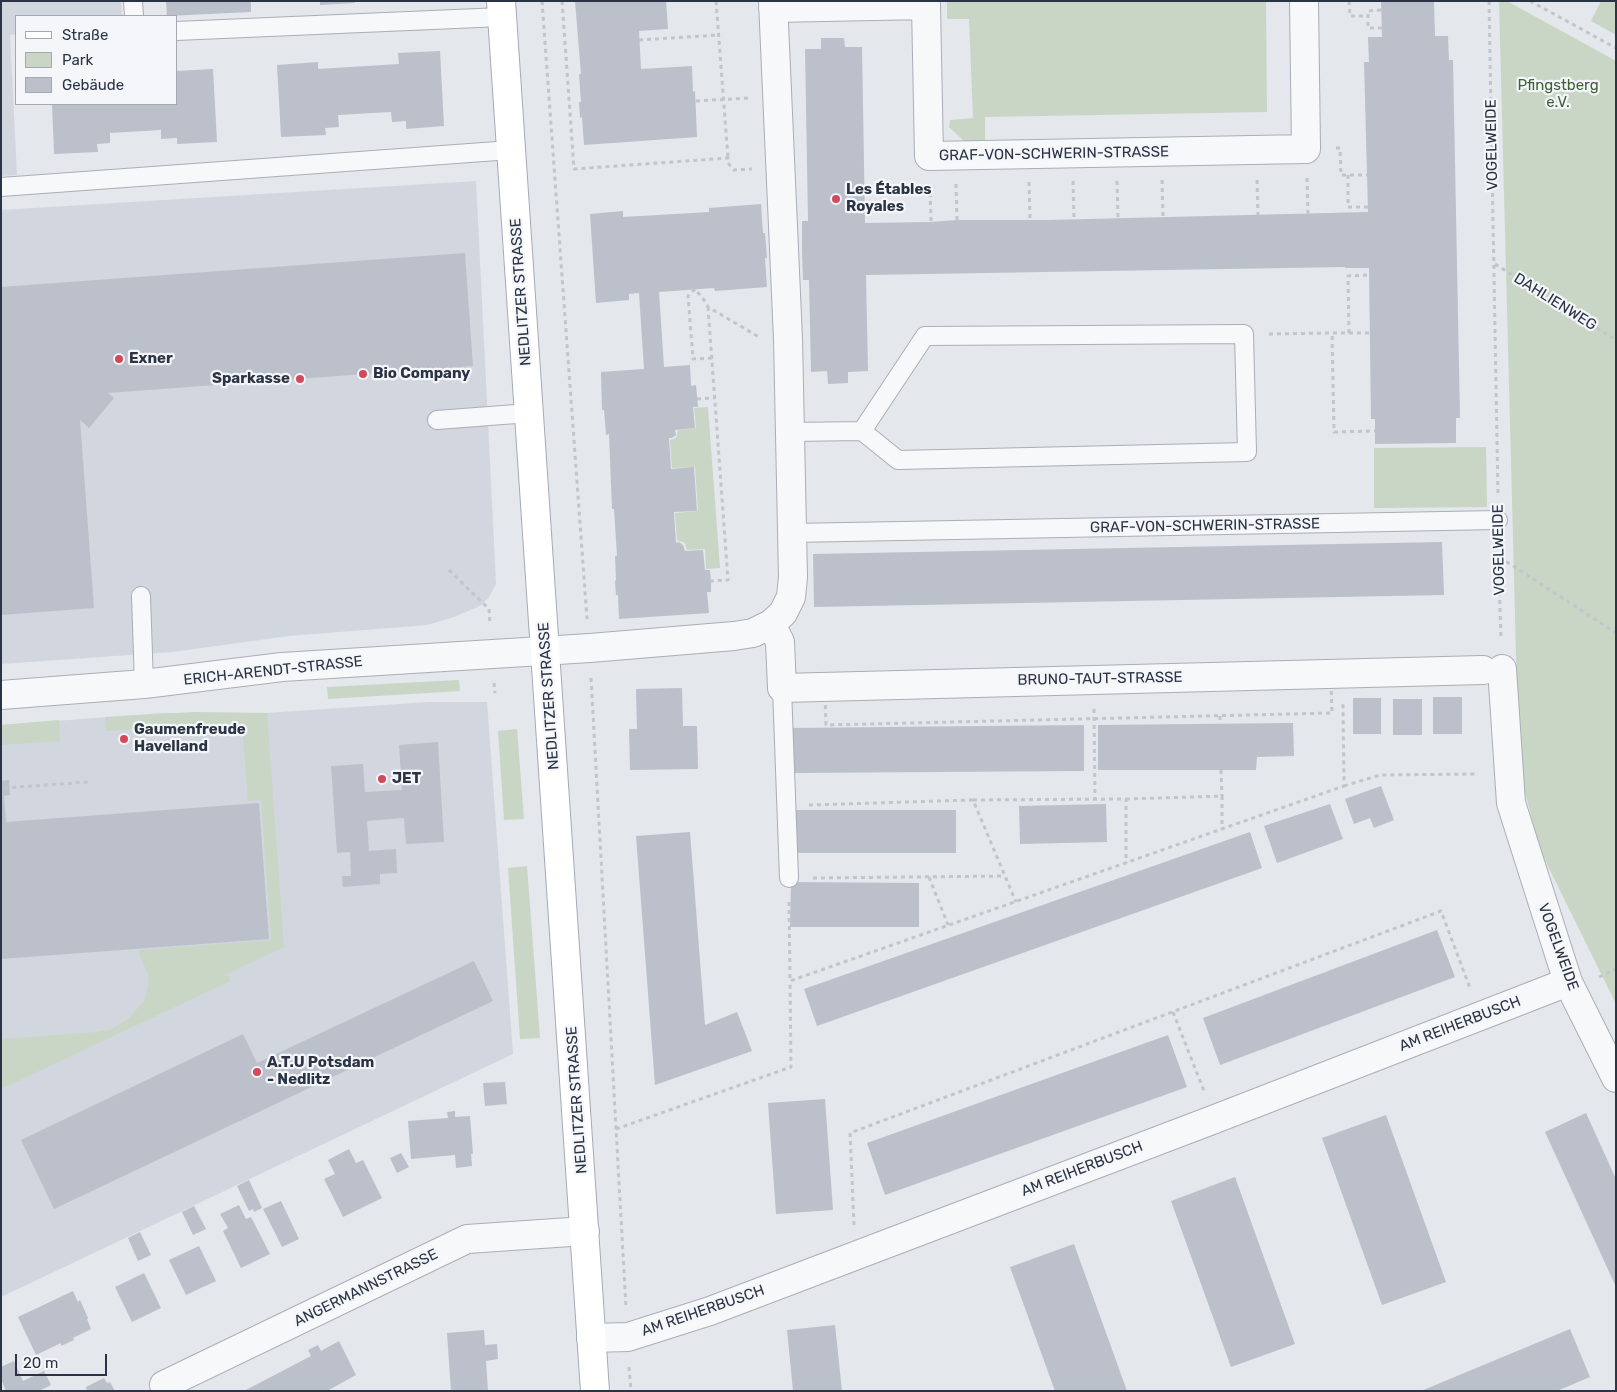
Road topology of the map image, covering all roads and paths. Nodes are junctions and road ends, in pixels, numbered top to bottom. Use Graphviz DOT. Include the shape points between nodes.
graph roads {
  1 [pos="134,1"];
  2 [pos="542,1"];
  3 [pos="562,1"];
  4 [pos="716,1"];
  5 [pos="1304,1"];
  6 [pos="1350,1"];
  7 [pos="1489,1"];
  8 [pos="1530,1"];
  9 [pos="773,5"];
  10 [pos="502,9"];
  11 [pos="1381,10"];
  12 [pos="134,15"];
  13 [pos="1368,16"];
  14 [pos="1382,28"];
  15 [pos="178,31"];
  16 [pos="719,35"];
  17 [pos="639,40"];
  18 [pos="1616,48"];
  19 [pos="777,95"];
  20 [pos="723,100"];
  21 [pos="696,101"];
  22 [pos="511,150"];
  23 [pos="1256,150"];
  24 [pos="1161,152"];
  25 [pos="1072,153"];
  26 [pos="1117,153"];
  27 [pos="1028,154"];
  28 [pos="929,156"];
  29 [pos="728,158"];
  30 [pos="780,169"];
  31 [pos="1348,175"];
  32 [pos="1,187"];
  33 [pos="1368,207"];
  34 [pos="1258,215"];
  35 [pos="1118,218"];
  36 [pos="1162,218"];
  37 [pos="1074,219"];
  38 [pos="1030,220"];
  39 [pos="931,222"];
  40 [pos="1495,264"];
  41 [pos="1369,275"];
  42 [pos="708,308"];
  43 [pos="1332,333"];
  44 [pos="1349,333"];
  45 [pos="1369,333"];
  46 [pos="1244,334"];
  47 [pos="788,339"];
  48 [pos="1616,340"];
  49 [pos="712,358"];
  50 [pos="715,398"];
  51 [pos="697,399"];
  52 [pos="530,412"];
  53 [pos="437,420"];
  54 [pos="862,431"];
  55 [pos="1375,431"];
  56 [pos="790,432"];
  57 [pos="1498,520"];
  58 [pos="792,533"];
  59 [pos="1499,558"];
  60 [pos="711,581"];
  61 [pos="141,596"];
  62 [pos="771,624"];
  63 [pos="1616,633"];
  64 [pos="590,648"];
  65 [pos="546,651"];
  66 [pos="1492,670"];
  67 [pos="1343,673"];
  68 [pos="144,684"];
  69 [pos="782,688"];
  70 [pos="1,695"];
  71 [pos="1094,708"];
  72 [pos="1220,716"];
  73 [pos="1220,724"];
  74 [pos="1221,770"];
  75 [pos="1475,774"];
  76 [pos="88,782"];
  77 [pos="1344,786"];
  78 [pos="4,788"];
  79 [pos="1222,796"];
  80 [pos="1095,798"];
  81 [pos="1126,798"];
  82 [pos="973,800"];
  83 [pos="786,806"];
  84 [pos="1222,829"];
  85 [pos="1126,863"];
  86 [pos="1005,876"];
  87 [pos="929,877"];
  88 [pos="789,878"];
  89 [pos="1016,902"];
  90 [pos="948,925"];
  91 [pos="790,981"];
  92 [pos="1568,982"];
  93 [pos="1173,1012"];
  94 [pos="1481,1016"];
  95 [pos="1616,1078"];
  96 [pos="1215,1119"];
  97 [pos="616,1129"];
  98 [pos="585,1231"];
  99 [pos="855,1256"];
  100 [pos="628,1337"];
  101 [pos="591,1338"];
  102 [pos="167,1391"];
  103 [pos="595,1391"];
  104 [pos="631,1391"];
  1 -- 12 [label="lane"];
  2 -- 64 [label="path"];
  3 -- 29 [label="path" via="574,169"];
  4 -- 16 [label="path"];
  5 -- 23 [label="street, GRAF-VON-SCHWERIN-STRASSE" via="1306,149"];
  6 -- 13 [label="path" via="1350,16"];
  7 -- 40 [label="path, VOGELWEIDE"];
  8 -- 18 [label="path"];
  9 -- 19 [label="street, GRAF-VON-SCHWERIN-STRASSE"];
  9 -- 28 [label="street, GRAF-VON-SCHWERIN-STRASSE" via="926,5"];
  10 -- 15 [label="lane"];
  10 -- 22 [label="main road, NEDLITZER STRASSE"];
  11 -- 13 [label="path" via="1368,11"];
  13 -- 14 [label="path" via="1368,28"];
  16 -- 17 [label="path"];
  16 -- 20 [label="path"];
  19 -- 20 [label="path"];
  19 -- 30 [label="street, GRAF-VON-SCHWERIN-STRASSE"];
  20 -- 21 [label="path"];
  20 -- 29 [label="path"];
  22 -- 32 [label="lane"];
  22 -- 52 [label="main road, NEDLITZER STRASSE"];
  23 -- 24 [label="street, GRAF-VON-SCHWERIN-STRASSE"];
  23 -- 34 [label="path"];
  24 -- 26 [label="street, GRAF-VON-SCHWERIN-STRASSE"];
  24 -- 36 [label="path"];
  25 -- 26 [label="street, GRAF-VON-SCHWERIN-STRASSE"];
  25 -- 27 [label="street, GRAF-VON-SCHWERIN-STRASSE"];
  25 -- 37 [label="path"];
  26 -- 35 [label="path"];
  27 -- 28 [label="street, GRAF-VON-SCHWERIN-STRASSE"];
  27 -- 38 [label="path"];
  28 -- 39 [label="path"];
  29 -- 30 [label="path" via="734,170"];
  30 -- 47 [label="street, GRAF-VON-SCHWERIN-STRASSE"];
  31 -- 33 [label="path" via="1348,207"];
  40 -- 48 [label="path, DAHLIENWEG"];
  40 -- 57 [label="path, VOGELWEIDE"];
  41 -- 44 [label="path" via="1348,276"];
  42 -- 47 [label="path" via="764,340"];
  42 -- 49 [label="path"];
  42 -- 49 [label="path" via="695,289 688,296 693,359"];
  43 -- 44 [label="path"];
  43 -- 46 [label="path"];
  43 -- 55 [label="path" via="1334,432"];
  44 -- 45 [label="path"];
  46 -- 54 [label="lane" via="925,336"];
  46 -- 54 [label="lane" via="1247,452 898,460"];
  47 -- 56 [label="street, GRAF-VON-SCHWERIN-STRASSE"];
  49 -- 50 [label="path"];
  50 -- 51 [label="path"];
  50 -- 60 [label="path" via="728,580"];
  52 -- 53 [label="lane"];
  52 -- 65 [label="main road, NEDLITZER STRASSE"];
  54 -- 56 [label="lane"];
  56 -- 58 [label="street, GRAF-VON-SCHWERIN-STRASSE"];
  57 -- 58 [label="lane, GRAF-VON-SCHWERIN-STRASSE"];
  57 -- 59 [label="path, VOGELWEIDE"];
  58 -- 62 [label="street, GRAF-VON-SCHWERIN-STRASSE" via="791,597 783,613"];
  59 -- 63 [label="path"];
  59 -- 66 [label="path, VOGELWEIDE"];
  61 -- 68 [label="lane"];
  62 -- 64 [label="street, GRAF-VON-SCHWERIN-STRASSE" via="754,633 734,636"];
  62 -- 69 [label="street" via="780,642"];
  64 -- 65 [label="street, GRAF-VON-SCHWERIN-STRASSE"];
  64 -- 97 [label="path"];
  65 -- 68 [label="street, ERICH-ARENDT-STRASSE" via="282,667"];
  65 -- 98 [label="main road, NEDLITZER STRASSE"];
  66 -- 67 [label="street, BRUNO-TAUT-STRASSE"];
  66 -- 92 [label="street, VOGELWEIDE" via="1511,803"];
  67 -- 69 [label="street, BRUNO-TAUT-STRASSE" via="1094,684"];
  67 -- 77 [label="path"];
  68 -- 70 [label="street, ERICH-ARENDT-STRASSE"];
  69 -- 83 [label="lane"];
  71 -- 80 [label="path"];
  72 -- 73 [label="path"];
  74 -- 79 [label="path"];
  75 -- 77 [label="path" via="1380,775"];
  76 -- 78 [label="path"];
  77 -- 84 [label="path"];
  79 -- 81 [label="path"];
  79 -- 84 [label="path"];
  80 -- 81 [label="path"];
  80 -- 82 [label="path"];
  81 -- 85 [label="path"];
  82 -- 83 [label="path"];
  82 -- 86 [label="path"];
  83 -- 88 [label="lane"];
  84 -- 85 [label="path"];
  85 -- 89 [label="path"];
  86 -- 87 [label="path"];
  86 -- 89 [label="path"];
  87 -- 88 [label="path"];
  87 -- 90 [label="path"];
  88 -- 91 [label="path"];
  89 -- 90 [label="path"];
  90 -- 91 [label="path"];
  91 -- 97 [label="path" via="791,1067"];
  92 -- 94 [label="street, AM REIHERBUSCH"];
  92 -- 95 [label="street, VOGELWEIDE"];
  93 -- 94 [label="path" via="1441,911"];
  93 -- 96 [label="path"];
  93 -- 99 [label="path" via="850,1133"];
  94 -- 96 [label="street, AM REIHERBUSCH"];
  96 -- 99 [label="street, AM REIHERBUSCH"];
  97 -- 100 [label="path"];
  98 -- 101 [label="main road, NEDLITZER STRASSE"];
  98 -- 102 [label="street, ANGERMANNSTRASSE" via="466,1239 164,1385"];
  99 -- 100 [label="street, AM REIHERBUSCH" via="710,1311"];
  100 -- 101 [label="street, AM REIHERBUSCH"];
  100 -- 104 [label="path"];
  101 -- 103 [label="main road, NEDLITZER STRASSE"];
}
